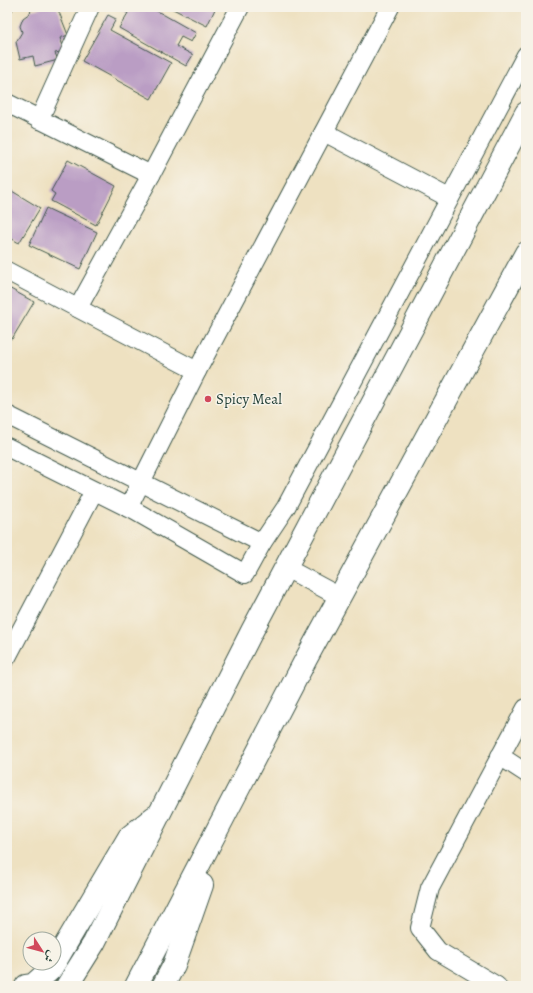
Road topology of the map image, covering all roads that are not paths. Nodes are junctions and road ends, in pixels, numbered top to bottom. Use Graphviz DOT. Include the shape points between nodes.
graph roads {
  1 [pos="90,7"];
  2 [pos="240,7"];
  3 [pos="390,7"];
  4 [pos="526,55"];
  5 [pos="7,103"];
  6 [pos="526,114"];
  7 [pos="39,120"];
  8 [pos="324,132"];
  9 [pos="151,175"];
  10 [pos="450,198"];
  11 [pos="526,253"];
  12 [pos="7,271"];
  13 [pos="78,308"];
  14 [pos="197,372"];
  15 [pos="7,415"];
  16 [pos="7,447"];
  17 [pos="142,483"];
  18 [pos="94,491"];
  19 [pos="128,508"];
  20 [pos="262,543"];
  21 [pos="286,568"];
  22 [pos="340,597"];
  23 [pos="7,656"];
  24 [pos="526,708"];
  25 [pos="500,756"];
  26 [pos="526,773"];
  27 [pos="229,808"];
  28 [pos="161,811"];
  29 [pos="26,986"];
  30 [pos="67,986"];
  31 [pos="136,986"];
  32 [pos="163,986"];
  33 [pos="497,986"];
  1 -- 7 [label="street"];
  2 -- 9 [label="street"];
  3 -- 8 [label="street"];
  4 -- 10 [label="street"];
  5 -- 7 [label="street"];
  6 -- 21 [label="main road"];
  7 -- 9 [label="street"];
  8 -- 10 [label="street"];
  8 -- 14 [label="street"];
  9 -- 13 [label="street"];
  10 -- 20 [label="street" via="286,507"];
  11 -- 22 [label="main road"];
  12 -- 13 [label="street"];
  13 -- 14 [label="street"];
  14 -- 17 [label="street"];
  15 -- 17 [label="street"];
  16 -- 18 [label="street"];
  17 -- 19 [label="street"];
  17 -- 20 [label="street"];
  18 -- 19 [label="street"];
  18 -- 23 [label="street"];
  19 -- 20 [label="street" via="245,574"];
  21 -- 22 [label="street"];
  21 -- 28 [label="main road"];
  22 -- 27 [label="main road"];
  24 -- 25 [label="street"];
  25 -- 26 [label="street"];
  25 -- 33 [label="street" via="430,888 420,928 438,951"];
  27 -- 31 [label="main road"];
  27 -- 32 [label="main road" via="174,965"];
  28 -- 29 [label="main road" via="129,837 51,969 33,985"];
  28 -- 30 [label="main road" via="94,943"];
}
